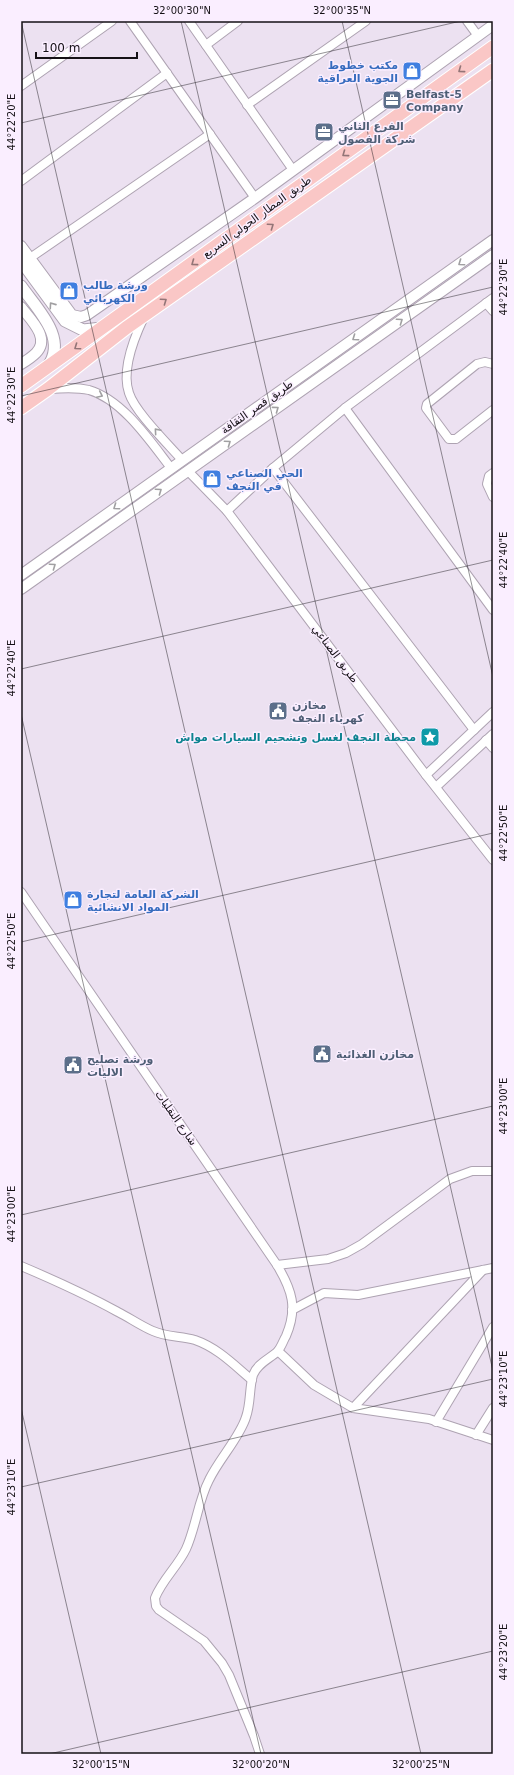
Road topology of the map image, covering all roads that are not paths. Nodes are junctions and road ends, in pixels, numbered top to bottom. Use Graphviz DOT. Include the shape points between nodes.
graph roads {
  1 [pos="112,21"];
  2 [pos="130,21"];
  3 [pos="189,21"];
  4 [pos="238,21"];
  5 [pos="366,21"];
  6 [pos="467,21"];
  7 [pos="493,25"];
  8 [pos="478,36"];
  9 [pos="206,45"];
  10 [pos="493,47"];
  11 [pos="493,70"];
  12 [pos="167,73"];
  13 [pos="21,86"];
  14 [pos="247,105"];
  15 [pos="210,134"];
  16 [pos="293,170"];
  17 [pos="21,181"];
  18 [pos="254,198"];
  19 [pos="493,240"];
  20 [pos="21,246"];
  21 [pos="493,255"];
  22 [pos="28,263"];
  23 [pos="21,286"];
  24 [pos="25,298"];
  25 [pos="490,300"];
  26 [pos="21,307"];
  27 [pos="493,311"];
  28 [pos="144,315"];
  29 [pos="108,325"];
  30 [pos="21,364"];
  31 [pos="493,364"];
  32 [pos="48,366"];
  33 [pos="21,386"];
  34 [pos="48,389"];
  35 [pos="21,408"];
  36 [pos="345,408"];
  37 [pos="493,410"];
  38 [pos="202,446"];
  39 [pos="209,457"];
  40 [pos="182,460"];
  41 [pos="171,468"];
  42 [pos="273,468"];
  43 [pos="188,471"];
  44 [pos="493,473"];
  45 [pos="493,497"];
  46 [pos="227,511"];
  47 [pos="91,524"];
  48 [pos="99,534"];
  49 [pos="21,575"];
  50 [pos="21,589"];
  51 [pos="493,610"];
  52 [pos="493,712"];
  53 [pos="474,730"];
  54 [pos="493,734"];
  55 [pos="486,740"];
  56 [pos="493,748"];
  57 [pos="426,775"];
  58 [pos="436,787"];
  59 [pos="493,860"];
  60 [pos="21,892"];
  61 [pos="493,1171"];
  62 [pos="276,1265"];
  63 [pos="21,1266"];
  64 [pos="490,1268"];
  65 [pos="292,1310"];
  66 [pos="493,1327"];
  67 [pos="278,1351"];
  68 [pos="252,1380"];
  69 [pos="353,1408"];
  70 [pos="493,1408"];
  71 [pos="436,1422"];
  72 [pos="476,1436"];
  73 [pos="493,1440"];
  74 [pos="260,1754"];
  1 -- 13 [label="street"];
  2 -- 12 [label="street"];
  3 -- 9 [label="street"];
  4 -- 9 [label="street"];
  5 -- 14 [label="street"];
  6 -- 8 [label="street"];
  7 -- 8 [label="street"];
  8 -- 16 [label="street"];
  9 -- 14 [label="street"];
  10 -- 29 [label="highway, طريق المطار الحولي السريع, one-way"];
  28 -- 11 [label="highway, طريق المطار الحولي السريع, one-way"];
  12 -- 15 [label="street"];
  12 -- 17 [label="street"];
  14 -- 16 [label="street"];
  15 -- 18 [label="street"];
  15 -- 22 [label="street"];
  16 -- 18 [label="street"];
  18 -- 22 [label="street" via="93,312 81,317 72,315 67,310"];
  19 -- 38 [label="street, طريق قصر الثقافة, one-way"];
  20 -- 22 [label="street"];
  39 -- 21 [label="street, طريق قصر الثقافة, one-way"];
  29 -- 22 [label="main road, one-way" via="89,330 70,325 60,317"];
  23 -- 24 [label="main road"];
  24 -- 32 [label="main road" via="50,327 55,338 54,356"];
  25 -- 27 [label="street"];
  25 -- 36 [label="street"];
  26 -- 30 [label="street" via="39,332 42,342 38,351"];
  28 -- 34 [label="highway, طريق المطار الحولي السريع"];
  40 -- 28 [label="street, one-way" via="137,408 127,388 130,359"];
  29 -- 32 [label="highway, طريق المطار الحولي السريع, one-way"];
  31 -- 37 [label="street" via="477,364 426,408 452,440"];
  32 -- 33 [label="highway, طريق المطار الحولي السريع"];
  34 -- 35 [label="highway, طريق المطار الحولي السريع"];
  34 -- 41 [label="street, one-way" via="84,389 111,400 134,423"];
  36 -- 42 [label="street"];
  36 -- 51 [label="street"];
  38 -- 39 [label="street"];
  38 -- 40 [label="street, طريق قصر الثقافة"];
  39 -- 43 [label="street, طريق قصر الثقافة"];
  40 -- 41 [label="street, طريق قصر الثقافة"];
  41 -- 47 [label="street, طريق قصر الثقافة, one-way"];
  42 -- 46 [label="street"];
  42 -- 53 [label="street"];
  43 -- 46 [label="street, طريق الصناعي"];
  48 -- 43 [label="street, one-way"];
  44 -- 45 [label="street" via="486,484"];
  46 -- 57 [label="street, طريق الصناعي"];
  47 -- 48 [label="street"];
  47 -- 49 [label="street, طريق قصر الثقافة"];
  50 -- 48 [label="street, one-way"];
  52 -- 53 [label="street"];
  53 -- 57 [label="street"];
  54 -- 55 [label="street"];
  55 -- 56 [label="street"];
  55 -- 58 [label="street"];
  57 -- 58 [label="street, طريق الصناعي"];
  58 -- 59 [label="street, طريق الصناعي"];
  60 -- 62 [label="street, شارع النقليات"];
  61 -- 62 [label="street" via="472,1171 450,1179 346,1253 328,1259"];
  62 -- 65 [label="street, شارع النقليات" via="291,1290"];
  63 -- 68 [label="street" via="118,1311 152,1330 209,1346"];
  64 -- 65 [label="street" via="358,1295 324,1293"];
  64 -- 69 [label="street"];
  65 -- 67 [label="street, شارع النقليات" via="288,1329"];
  66 -- 71 [label="street"];
  67 -- 68 [label="street" via="259,1366"];
  67 -- 69 [label="street" via="314,1385"];
  68 -- 74 [label="street" via="246,1419 215,1467 186,1548 157,1594 155,1602 159,1610 204,1641 222,1663 252,1729"];
  69 -- 71 [label="street"];
  70 -- 72 [label="street"];
  71 -- 72 [label="street"];
  72 -- 73 [label="street"];
}
